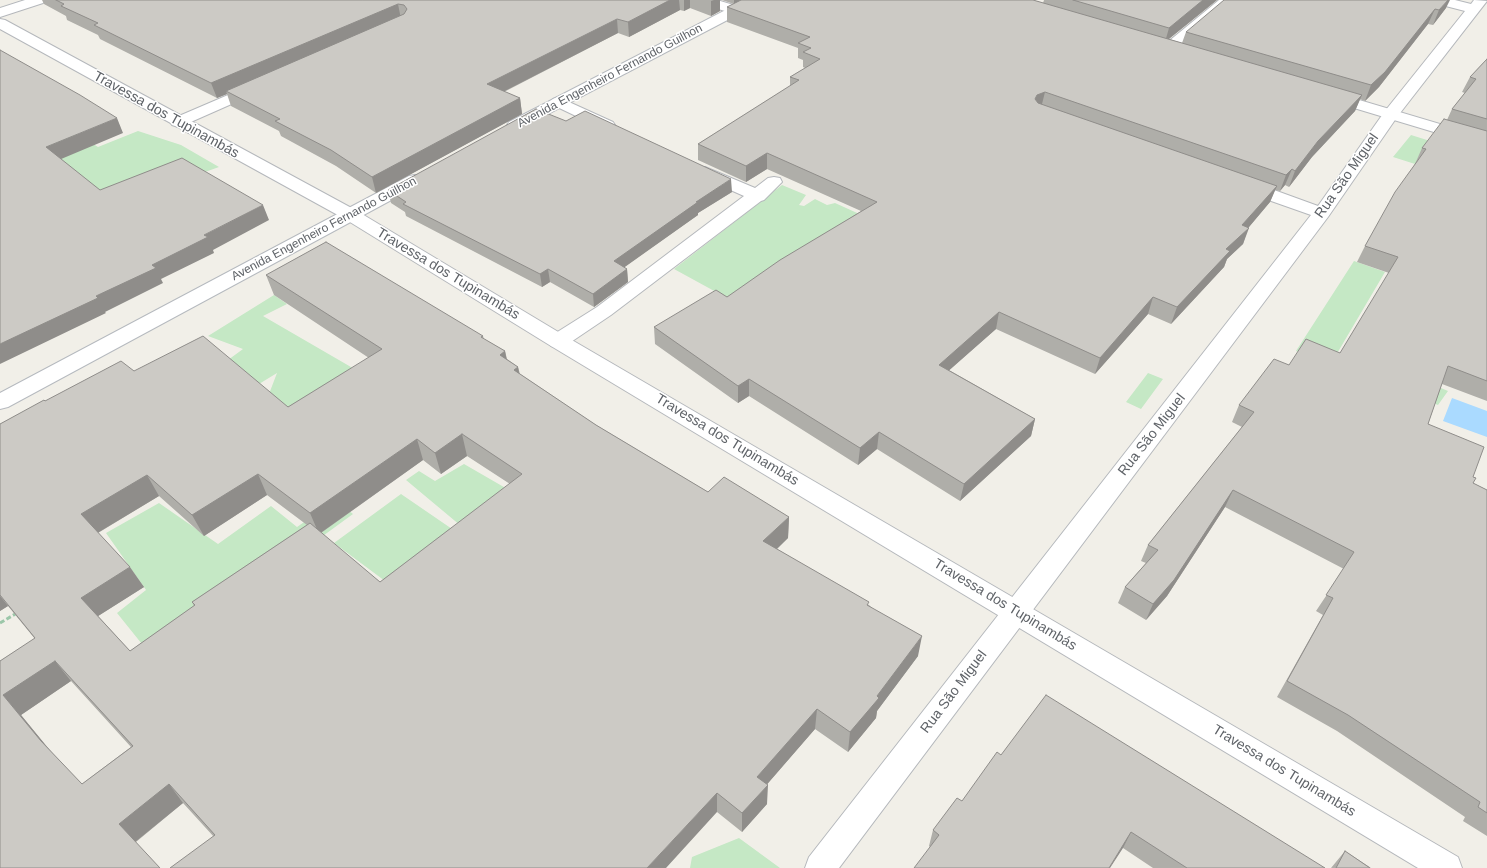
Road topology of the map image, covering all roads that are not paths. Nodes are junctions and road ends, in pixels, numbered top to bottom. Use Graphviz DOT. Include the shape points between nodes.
graph roads {
  1 [pos="38,0"];
  2 [pos="703,0"];
  3 [pos="755,0"];
  4 [pos="1227,0"];
  5 [pos="1439,0"];
  6 [pos="1478,4"];
  7 [pos="735,10"];
  8 [pos="0,13"];
  9 [pos="0,23"];
  10 [pos="1154,45"];
  11 [pos="1168,49"];
  12 [pos="1184,54"];
  13 [pos="266,84"];
  14 [pos="1314,92"];
  15 [pos="558,102"];
  16 [pos="1390,114"];
  17 [pos="178,122"];
  18 [pos="503,132"];
  19 [pos="622,132"];
  20 [pos="1487,143"];
  21 [pos="692,166"];
  22 [pos="428,173"];
  23 [pos="774,182"];
  24 [pos="1233,182"];
  25 [pos="758,196"];
  26 [pos="1322,213"];
  27 [pos="350,216"];
  28 [pos="558,341"];
  29 [pos="0,402"];
  30 [pos="1016,612"];
  31 [pos="820,868"];
  32 [pos="1447,868"];
  1 -- 8 [label="street"];
  2 -- 7 [label="street"];
  3 -- 7 [label="street, Avenida Engenheiro Fernando Guilhon"];
  4 -- 11 [label="street"];
  5 -- 6 [label="street"];
  6 -- 16 [label="street, Rua São Miguel"];
  7 -- 15 [label="street, Avenida Engenheiro Fernando Guilhon"];
  9 -- 17 [label="street, Travessa dos Tupinambás"];
  10 -- 11 [label="street"];
  11 -- 12 [label="street"];
  13 -- 17 [label="street"];
  14 -- 16 [label="street"];
  15 -- 18 [label="street, Avenida Engenheiro Fernando Guilhon"];
  15 -- 19 [label="street"];
  16 -- 20 [label="street"];
  16 -- 26 [label="street, Rua São Miguel"];
  17 -- 27 [label="street, Travessa dos Tupinambás"];
  21 -- 25 [label="street"];
  22 -- 27 [label="street, Avenida Engenheiro Fernando Guilhon"];
  23 -- 25 [label="street"];
  24 -- 26 [label="street"];
  25 -- 28 [label="street" via="604,311"];
  26 -- 30 [label="street, Rua São Miguel"];
  27 -- 28 [label="street, Travessa dos Tupinambás"];
  27 -- 29 [label="street, Avenida Engenheiro Fernando Guilhon"];
  28 -- 30 [label="street, Travessa dos Tupinambás"];
  30 -- 31 [label="street, Rua São Miguel"];
  30 -- 32 [label="street, Travessa dos Tupinambás"];
}
